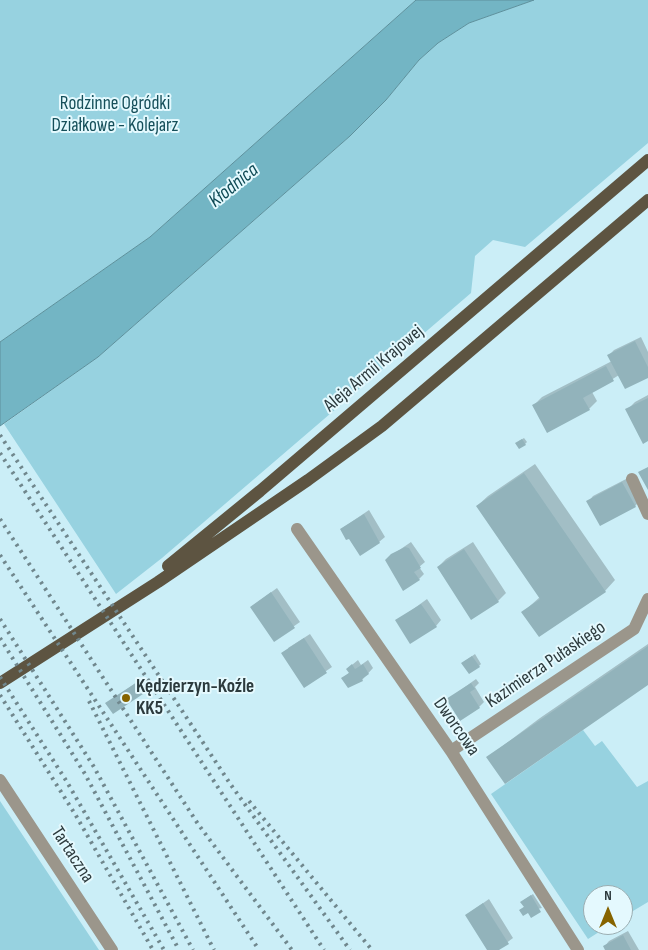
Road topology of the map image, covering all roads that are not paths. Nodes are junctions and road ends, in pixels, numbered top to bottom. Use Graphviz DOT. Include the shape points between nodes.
graph roads {
  1 [pos="648,160"];
  2 [pos="648,200"];
  3 [pos="632,479"];
  4 [pos="648,514"];
  5 [pos="297,529"];
  6 [pos="648,599"];
  7 [pos="122,605"];
  8 [pos="0,683"];
  9 [pos="451,751"];
  10 [pos="0,780"];
  11 [pos="112,950"];
  12 [pos="578,950"];
  1 -- 7 [label="main road, Aleja Armii Krajowej"];
  2 -- 7 [label="main road, Aleja Armii Krajowej" via="382,426 308,480"];
  3 -- 4 [label="street"];
  5 -- 9 [label="street, Dworcowa"];
  6 -- 9 [label="street, Kazimierza Pułaskiego" via="634,629"];
  7 -- 8 [label="main road, Aleja Armii Krajowej"];
  9 -- 12 [label="street, Dworcowa"];
  10 -- 11 [label="street, Tartaczna"];
}
